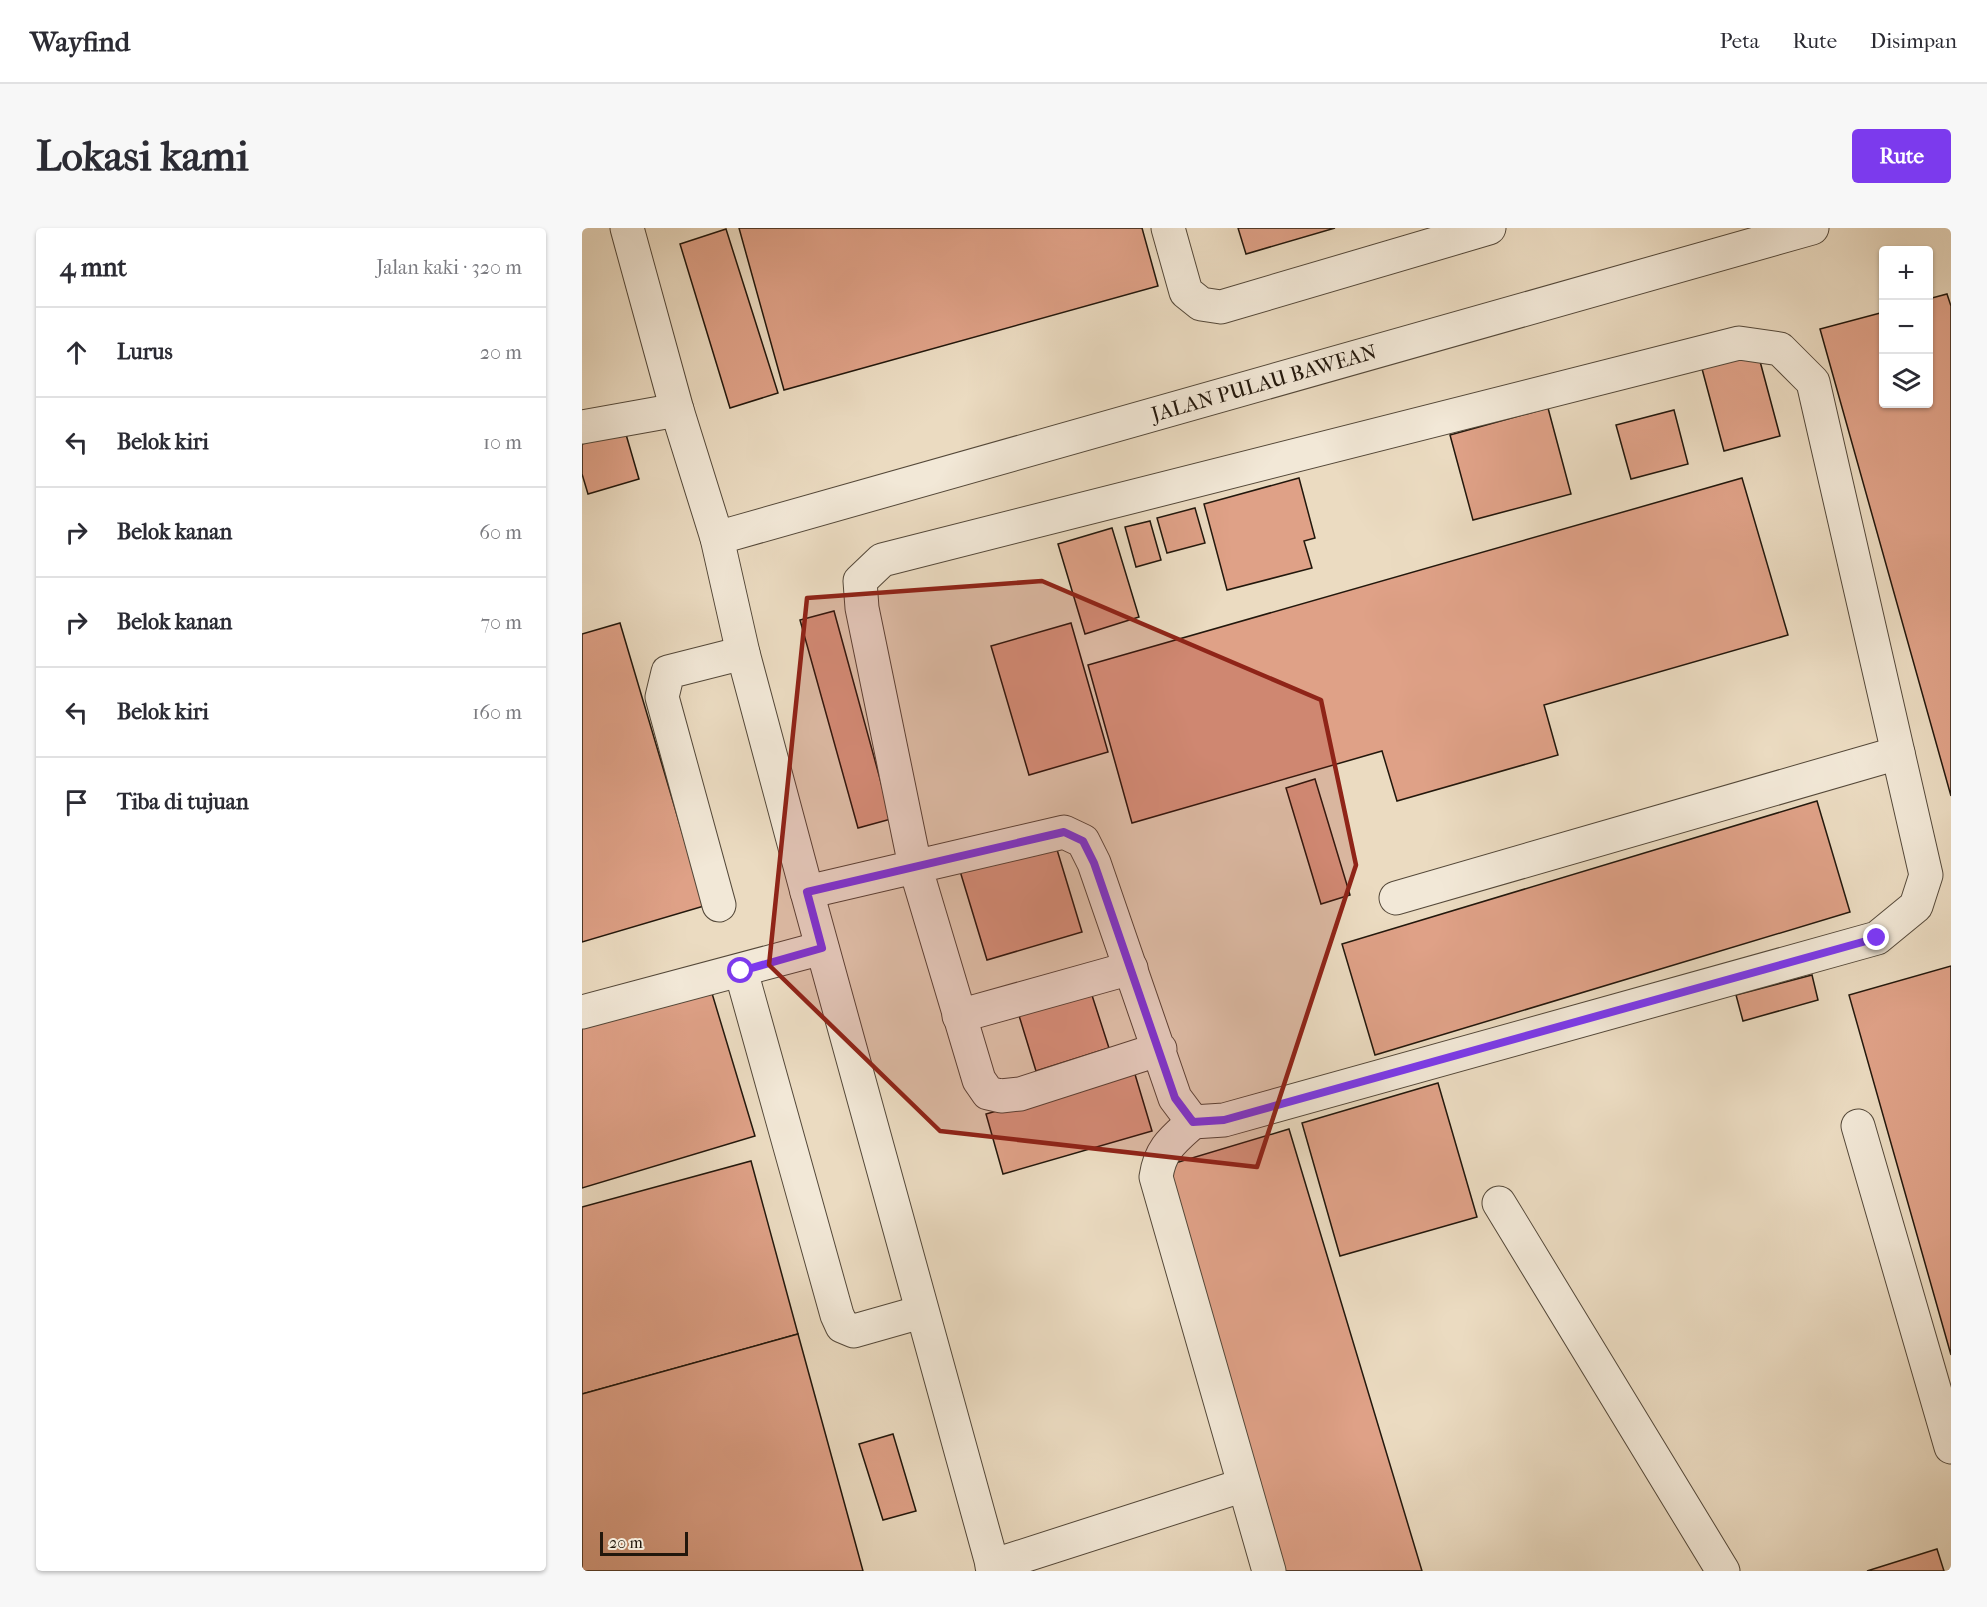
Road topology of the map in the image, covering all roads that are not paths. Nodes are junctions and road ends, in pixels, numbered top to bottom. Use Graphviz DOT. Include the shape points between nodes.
graph roads {
  1 [pos="627,228"];
  2 [pos="1168,228"];
  3 [pos="1489,228"];
  4 [pos="1812,228"];
  5 [pos="677,410"];
  6 [pos="582,427"];
  7 [pos="717,538"];
  8 [pos="743,653"];
  9 [pos="1898,753"];
  10 [pos="915,866"];
  11 [pos="807,892"];
  12 [pos="1396,898"];
  13 [pos="718,905"];
  14 [pos="822,948"];
  15 [pos="1131,968"];
  16 [pos="741,971"];
  17 [pos="582,1012"];
  18 [pos="959,1016"];
  19 [pos="1160,1049"];
  20 [pos="1193,1122"];
  21 [pos="1858,1126"];
  22 [pos="1499,1203"];
  23 [pos="921,1312"];
  24 [pos="1951,1447"];
  25 [pos="1244,1485"];
  26 [pos="993,1568"];
  27 [pos="1269,1571"];
  28 [pos="1723,1571"];
  1 -- 5 [label="street"];
  2 -- 3 [label="street" via="1186,292 1201,304 1221,307"];
  4 -- 7 [label="street, JALAN PULAU BAWEAN"];
  5 -- 6 [label="street"];
  5 -- 7 [label="street"];
  7 -- 8 [label="street"];
  8 -- 11 [label="street"];
  8 -- 13 [label="street" via="668,672 662,697"];
  9 -- 10 [label="street" via="1813,382 1780,349 1739,343 882,560 860,581 862,608"];
  9 -- 12 [label="street"];
  9 -- 20 [label="street" via="1926,875 1916,906 1877,938 1224,1120"];
  10 -- 11 [label="street"];
  10 -- 15 [label="street" via="1064,832 1074,836 1083,841 1094,863"];
  10 -- 18 [label="street"];
  11 -- 14 [label="street"];
  14 -- 16 [label="street"];
  14 -- 23 [label="street"];
  15 -- 18 [label="street"];
  15 -- 19 [label="street"];
  16 -- 17 [label="street"];
  16 -- 23 [label="street" via="842,1326 854,1331"];
  18 -- 19 [label="street" via="979,1080 988,1093 1001,1096 1081,1076"];
  19 -- 20 [label="street" via="1175,1098"];
  20 -- 25 [label="street" via="1158,1158 1156,1177"];
  21 -- 24 [label="street"];
  22 -- 28 [label="street"];
  23 -- 26 [label="street"];
  25 -- 26 [label="street"];
  25 -- 27 [label="street"];
}
